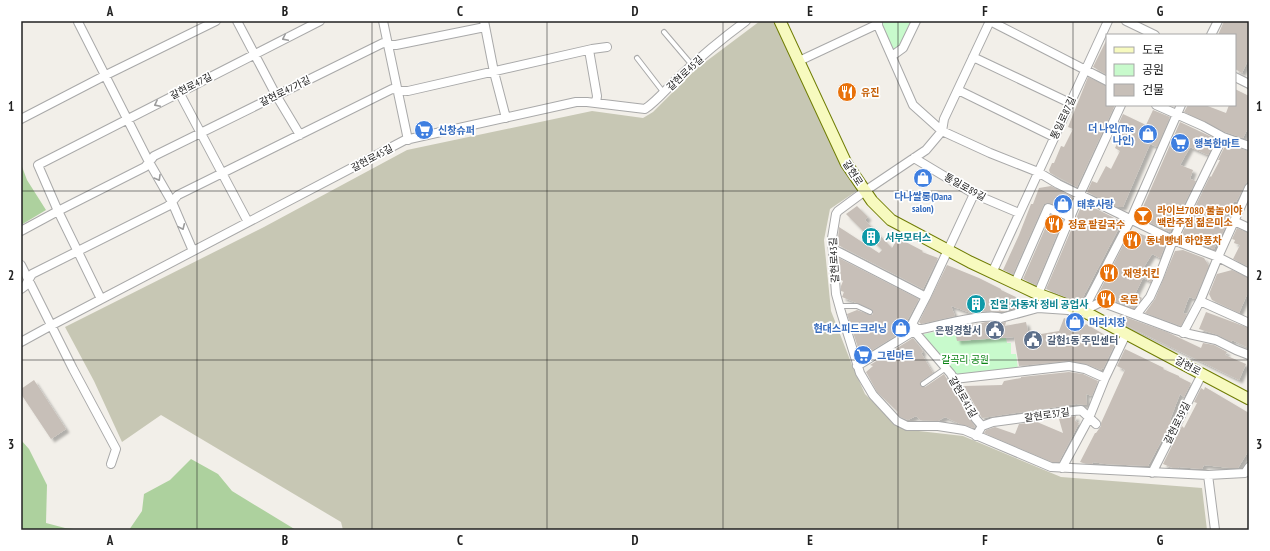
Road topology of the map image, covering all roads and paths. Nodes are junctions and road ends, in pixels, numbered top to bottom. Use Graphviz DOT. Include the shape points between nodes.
graph roads {
  1 [pos="78,21"];
  2 [pos="216,21"];
  3 [pos="237,21"];
  4 [pos="320,21"];
  5 [pos="383,21"];
  6 [pos="746,21"];
  7 [pos="780,21"];
  8 [pos="916,21"];
  9 [pos="990,21"];
  10 [pos="1108,21"];
  11 [pos="1126,21"];
  12 [pos="1218,21"];
  13 [pos="877,23"];
  14 [pos="485,24"];
  15 [pos="664,32"];
  16 [pos="1153,34"];
  17 [pos="1212,34"];
  18 [pos="388,44"];
  19 [pos="607,47"];
  20 [pos="589,50"];
  21 [pos="255,53"];
  22 [pos="892,56"];
  23 [pos="973,57"];
  24 [pos="637,58"];
  25 [pos="799,61"];
  26 [pos="692,65"];
  27 [pos="1086,70"];
  28 [pos="494,72"];
  29 [pos="106,75"];
  30 [pos="1236,77"];
  31 [pos="1106,80"];
  32 [pos="1249,84"];
  33 [pos="398,90"];
  34 [pos="958,90"];
  35 [pos="179,92"];
  36 [pos="664,93"];
  37 [pos="276,95"];
  38 [pos="596,103"];
  39 [pos="1070,103"];
  40 [pos="1121,106"];
  41 [pos="1158,106"];
  42 [pos="1181,106"];
  43 [pos="1177,114"];
  44 [pos="506,118"];
  45 [pos="21,119"];
  46 [pos="128,119"];
  47 [pos="942,131"];
  48 [pos="201,133"];
  49 [pos="300,135"];
  50 [pos="1054,137"];
  51 [pos="1223,137"];
  52 [pos="408,140"];
  53 [pos="1249,146"];
  54 [pos="914,158"];
  55 [pos="149,162"];
  56 [pos="1038,172"];
  57 [pos="223,173"];
  58 [pos="1249,189"];
  59 [pos="863,192"];
  60 [pos="974,194"];
  61 [pos="1080,194"];
  62 [pos="172,202"];
  63 [pos="58,211"];
  64 [pos="1019,213"];
  65 [pos="1071,217"];
  66 [pos="1131,219"];
  67 [pos="1234,221"];
  68 [pos="248,222"];
  69 [pos="1249,228"];
  70 [pos="21,231"];
  71 [pos="1173,240"];
  72 [pos="833,249"];
  73 [pos="78,251"];
  74 [pos="193,251"];
  75 [pos="948,251"];
  76 [pos="1218,257"];
  77 [pos="21,265"];
  78 [pos="992,273"];
  79 [pos="1249,273"];
  80 [pos="29,280"];
  81 [pos="1015,283"];
  82 [pos="21,289"];
  83 [pos="1038,294"];
  84 [pos="926,297"];
  85 [pos="101,299"];
  86 [pos="1200,301"];
  87 [pos="840,309"];
  88 [pos="1083,311"];
  89 [pos="870,312"];
  90 [pos="1136,315"];
  91 [pos="1249,323"];
  92 [pos="52,325"];
  93 [pos="915,330"];
  94 [pos="1182,333"];
  95 [pos="1126,334"];
  96 [pos="21,342"];
  97 [pos="1249,355"];
  98 [pos="857,365"];
  99 [pos="946,368"];
  100 [pos="1202,374"];
  101 [pos="1105,378"];
  102 [pos="954,379"];
  103 [pos="923,384"];
  104 [pos="1249,399"];
  105 [pos="1089,418"];
  106 [pos="1096,424"];
  107 [pos="982,426"];
  108 [pos="976,436"];
  109 [pos="110,464"];
  110 [pos="1062,468"];
  111 [pos="1152,473"];
  112 [pos="1248,473"];
  113 [pos="1208,475"];
  114 [pos="1215,530"];
  1 -- 29 [label="street"];
  2 -- 29 [label="street"];
  3 -- 21 [label="street"];
  4 -- 21 [label="street, 갈현로47길, one-way"];
  5 -- 18 [label="street"];
  6 -- 26 [label="street, 갈현로45길"];
  7 -- 25 [label="main road, 갈현로"];
  8 -- 22 [label="street" via="903,48"];
  9 -- 23 [label="street"];
  9 -- 27 [label="street"];
  10 -- 27 [label="street, 통일로87길"];
  11 -- 16 [label="street"];
  12 -- 17 [label="street"];
  13 -- 22 [label="street"];
  13 -- 25 [label="street"];
  14 -- 18 [label="street, 갈현로47가길" via="396,45"];
  14 -- 28 [label="street, 갈현로47가길"];
  15 -- 26 [label="lane"];
  18 -- 33 [label="street"];
  18 -- 37 [label="street, 갈현로47가길" via="383,43"];
  19 -- 20 [label="street"];
  20 -- 28 [label="street"];
  20 -- 38 [label="street"];
  21 -- 35 [label="street, 갈현로47길"];
  21 -- 37 [label="street"];
  22 -- 47 [label="street" via="913,105"];
  23 -- 34 [label="street"];
  23 -- 39 [label="street"];
  24 -- 36 [label="lane"];
  25 -- 59 [label="main road, 갈현로" via="846,163"];
  26 -- 36 [label="street, 갈현로45길"];
  27 -- 31 [label="street"];
  27 -- 39 [label="street, 통일로87길"];
  28 -- 33 [label="street" via="408,91"];
  28 -- 44 [label="street"];
  29 -- 45 [label="street"];
  29 -- 46 [label="street"];
  30 -- 32 [label="street"];
  33 -- 49 [label="street" via="392,89"];
  33 -- 52 [label="street"];
  34 -- 47 [label="street" via="944,119"];
  34 -- 50 [label="street"];
  35 -- 46 [label="street, 갈현로47길, one-way"];
  35 -- 48 [label="street"];
  36 -- 38 [label="street, 갈현로45길" via="645,109"];
  37 -- 48 [label="street, 갈현로47가길"];
  37 -- 49 [label="street"];
  38 -- 44 [label="street, 갈현로45길" via="576,102"];
  39 -- 50 [label="street, 통일로87길"];
  40 -- 61 [label="street"];
  41 -- 43 [label="street"];
  42 -- 43 [label="street"];
  43 -- 51 [label="street"];
  43 -- 66 [label="street"];
  44 -- 52 [label="street, 갈현로45길"];
  46 -- 55 [label="street"];
  46 -- 63 [label="street, 갈현로47길" via="38,165"];
  47 -- 54 [label="street" via="926,150"];
  47 -- 56 [label="street"];
  48 -- 55 [label="street, 갈현로47가길" via="154,156"];
  48 -- 57 [label="street"];
  49 -- 57 [label="street"];
  50 -- 56 [label="street, 통일로87길"];
  51 -- 53 [label="street"];
  51 -- 71 [label="street"];
  52 -- 68 [label="street, 갈현로45길"];
  54 -- 59 [label="street"];
  54 -- 60 [label="street, 통일로89길"];
  55 -- 62 [label="street, one-way"];
  55 -- 63 [label="street, 갈현로47가길" via="145,167"];
  56 -- 61 [label="street"];
  56 -- 64 [label="street"];
  57 -- 62 [label="street" via="178,196"];
  57 -- 68 [label="street"];
  58 -- 67 [label="street"];
  59 -- 72 [label="street, 갈현로43길" via="836,214"];
  59 -- 75 [label="main road, 갈현로" via="891,220"];
  60 -- 64 [label="street, 통일로89길"];
  60 -- 75 [label="street"];
  61 -- 65 [label="street"];
  61 -- 66 [label="street"];
  62 -- 73 [label="street"];
  62 -- 74 [label="street, one-way"];
  63 -- 70 [label="street, 갈현로47가길"];
  63 -- 73 [label="street"];
  64 -- 78 [label="street"];
  65 -- 81 [label="street" via="1048,208"];
  65 -- 83 [label="street"];
  66 -- 71 [label="street"];
  66 -- 88 [label="street"];
  67 -- 69 [label="street"];
  67 -- 76 [label="street"];
  68 -- 74 [label="street, 갈현로45길"];
  71 -- 76 [label="street"];
  71 -- 90 [label="street" via="1150,297"];
  72 -- 84 [label="street"];
  72 -- 87 [label="street, 갈현로43길" via="836,294"];
  73 -- 80 [label="street" via="32,274"];
  73 -- 85 [label="street"];
  74 -- 85 [label="street, 갈현로45길"];
  75 -- 78 [label="main road, 갈현로"];
  75 -- 84 [label="street"];
  76 -- 79 [label="street"];
  76 -- 86 [label="street"];
  77 -- 80 [label="street"];
  78 -- 81 [label="main road, 갈현로"];
  80 -- 82 [label="street"];
  80 -- 92 [label="street"];
  81 -- 83 [label="main road, 갈현로"];
  83 -- 88 [label="main road, 갈현로"];
  84 -- 93 [label="street" via="912,324"];
  85 -- 92 [label="street, 갈현로45길"];
  86 -- 91 [label="street"];
  86 -- 94 [label="street"];
  87 -- 89 [label="lane" via="857,306"];
  87 -- 98 [label="street, 갈현로43길"];
  88 -- 90 [label="street" via="1101,302"];
  88 -- 93 [label="street" via="1038,308 1001,318 976,318"];
  88 -- 95 [label="main road, 갈현로"];
  90 -- 94 [label="street"];
  92 -- 96 [label="street, 갈현로45길"];
  92 -- 109 [label="street" via="116,449"];
  93 -- 98 [label="street"];
  93 -- 99 [label="street, 갈현로41길"];
  94 -- 97 [label="street" via="1216,340"];
  95 -- 100 [label="main road, 갈현로"];
  95 -- 101 [label="street"];
  98 -- 108 [label="street" via="873,394 896,420 907,426 938,426 964,430"];
  99 -- 102 [label="street, 갈현로41길"];
  99 -- 103 [label="lane"];
  100 -- 104 [label="main road, 갈현로"];
  100 -- 111 [label="street, 갈현로39길"];
  101 -- 102 [label="street" via="1085,369 1069,366"];
  101 -- 105 [label="street"];
  102 -- 107 [label="street, 갈현로41길"];
  105 -- 106 [label="street"];
  105 -- 107 [label="street, 갈현로37길" via="1081,410 993,422"];
  105 -- 110 [label="street"];
  107 -- 108 [label="street"];
  108 -- 110 [label="street" via="1051,467"];
  110 -- 111 [label="street"];
  111 -- 113 [label="street"];
  112 -- 113 [label="street"];
  113 -- 114 [label="street"];
}
